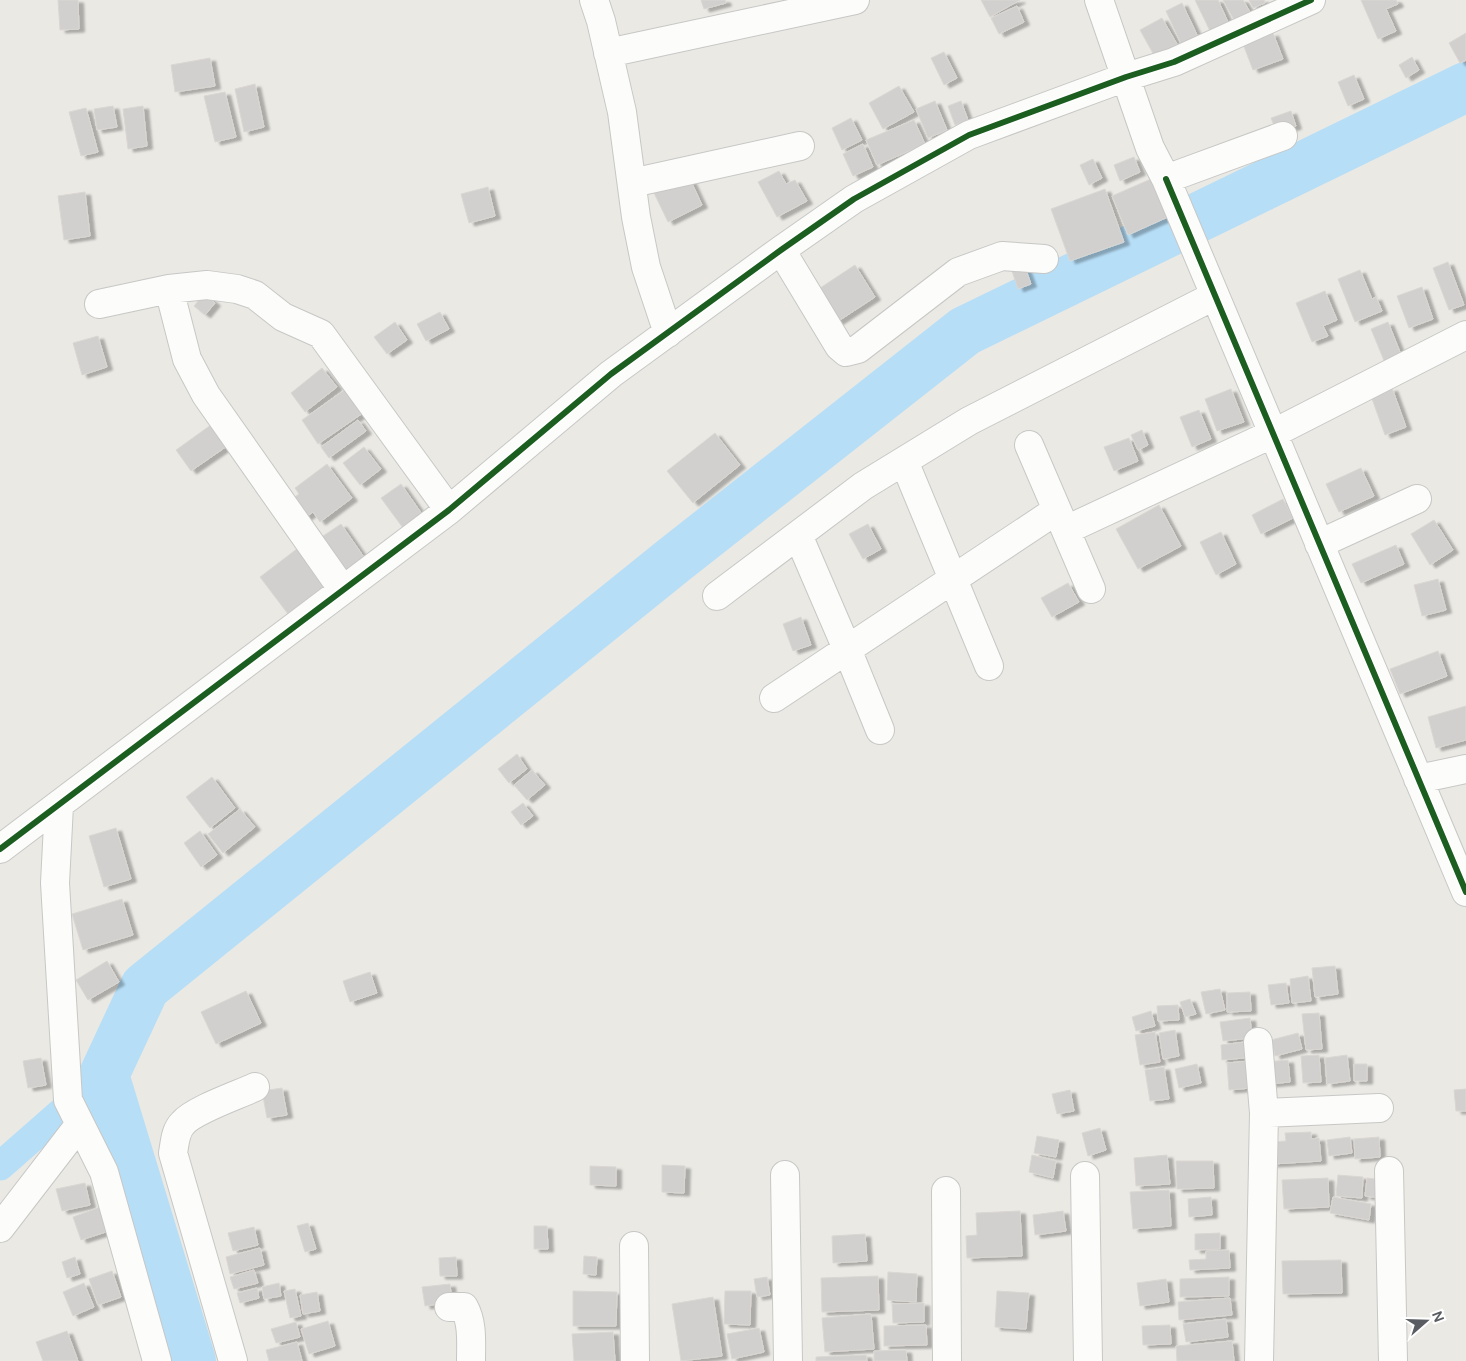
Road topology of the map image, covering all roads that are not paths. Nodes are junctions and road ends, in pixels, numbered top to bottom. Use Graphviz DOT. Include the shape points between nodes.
graph roads {
  1 [pos="594,0"];
  2 [pos="855,0"];
  3 [pos="1100,0"];
  4 [pos="1311,0"];
  5 [pos="608,53"];
  6 [pos="1126,77"];
  7 [pos="1283,136"];
  8 [pos="800,146"];
  9 [pos="1166,179"];
  10 [pos="632,183"];
  11 [pos="781,250"];
  12 [pos="1044,259"];
  13 [pos="169,289"];
  14 [pos="1211,289"];
  15 [pos="99,304"];
  16 [pos="668,333"];
  17 [pos="1466,335"];
  18 [pos="1272,434"];
  19 [pos="1029,445"];
  20 [pos="904,461"];
  21 [pos="1417,499"];
  22 [pos="449,510"];
  23 [pos="1061,520"];
  24 [pos="798,535"];
  25 [pos="1319,544"];
  26 [pos="954,579"];
  27 [pos="1091,589"];
  28 [pos="343,590"];
  29 [pos="717,596"];
  30 [pos="847,649"];
  31 [pos="989,666"];
  32 [pos="774,698"];
  33 [pos="880,730"];
  34 [pos="1466,769"];
  35 [pos="1418,779"];
  36 [pos="59,805"];
  37 [pos="0,849"];
  38 [pos="1466,892"];
  39 [pos="1258,1042"];
  40 [pos="254,1087"];
  41 [pos="1379,1108"];
  42 [pos="1264,1113"];
  43 [pos="80,1124"];
  44 [pos="1389,1171"];
  45 [pos="785,1176"];
  46 [pos="1085,1176"];
  47 [pos="946,1191"];
  48 [pos="0,1228"];
  49 [pos="634,1246"];
  50 [pos="449,1307"];
  51 [pos="157,1361"];
  52 [pos="233,1361"];
  53 [pos="471,1361"];
  54 [pos="635,1361"];
  55 [pos="788,1361"];
  56 [pos="947,1361"];
  57 [pos="1088,1361"];
  58 [pos="1259,1361"];
  59 [pos="1393,1361"];
  1 -- 5 [label="street"];
  2 -- 5 [label="street"];
  3 -- 6 [label="street"];
  4 -- 6 [label="street" via="1174,62"];
  5 -- 10 [label="street" via="622,112"];
  6 -- 9 [label="street" via="1150,148"];
  6 -- 11 [label="street" via="969,135 854,199"];
  7 -- 9 [label="street"];
  8 -- 10 [label="street"];
  9 -- 14 [label="street"];
  10 -- 16 [label="street" via="646,267"];
  11 -- 12 [label="street" via="839,346 846,352 858,348 958,272 1002,256"];
  11 -- 16 [label="street"];
  13 -- 15 [label="street"];
  13 -- 22 [label="street" via="207,285 237,289 255,295 283,317 321,334"];
  13 -- 28 [label="street" via="187,359 206,394"];
  14 -- 18 [label="street"];
  14 -- 20 [label="street" via="969,420"];
  16 -- 22 [label="street" via="611,374"];
  17 -- 18 [label="street"];
  18 -- 23 [label="street"];
  18 -- 25 [label="street"];
  19 -- 23 [label="street"];
  20 -- 24 [label="street" via="863,486"];
  20 -- 26 [label="street"];
  21 -- 25 [label="street"];
  22 -- 28 [label="street"];
  23 -- 26 [label="street"];
  23 -- 27 [label="street"];
  24 -- 29 [label="street"];
  24 -- 30 [label="street"];
  25 -- 35 [label="street"];
  26 -- 30 [label="street"];
  26 -- 31 [label="street"];
  28 -- 36 [label="street"];
  30 -- 32 [label="street"];
  30 -- 33 [label="street"];
  34 -- 35 [label="street"];
  35 -- 38 [label="street"];
  36 -- 37 [label="street"];
  36 -- 43 [label="street" via="55,883 68,1100"];
  39 -- 42 [label="street"];
  40 -- 52 [label="street" via="183,1123 176,1134 173,1153"];
  41 -- 42 [label="street"];
  42 -- 58 [label="street"];
  43 -- 48 [label="street"];
  43 -- 51 [label="street" via="104,1172"];
  44 -- 59 [label="street"];
  45 -- 55 [label="street"];
  46 -- 57 [label="street"];
  47 -- 56 [label="street"];
  49 -- 54 [label="street"];
  50 -- 53 [label="street" via="464,1307 469,1315"];
}
